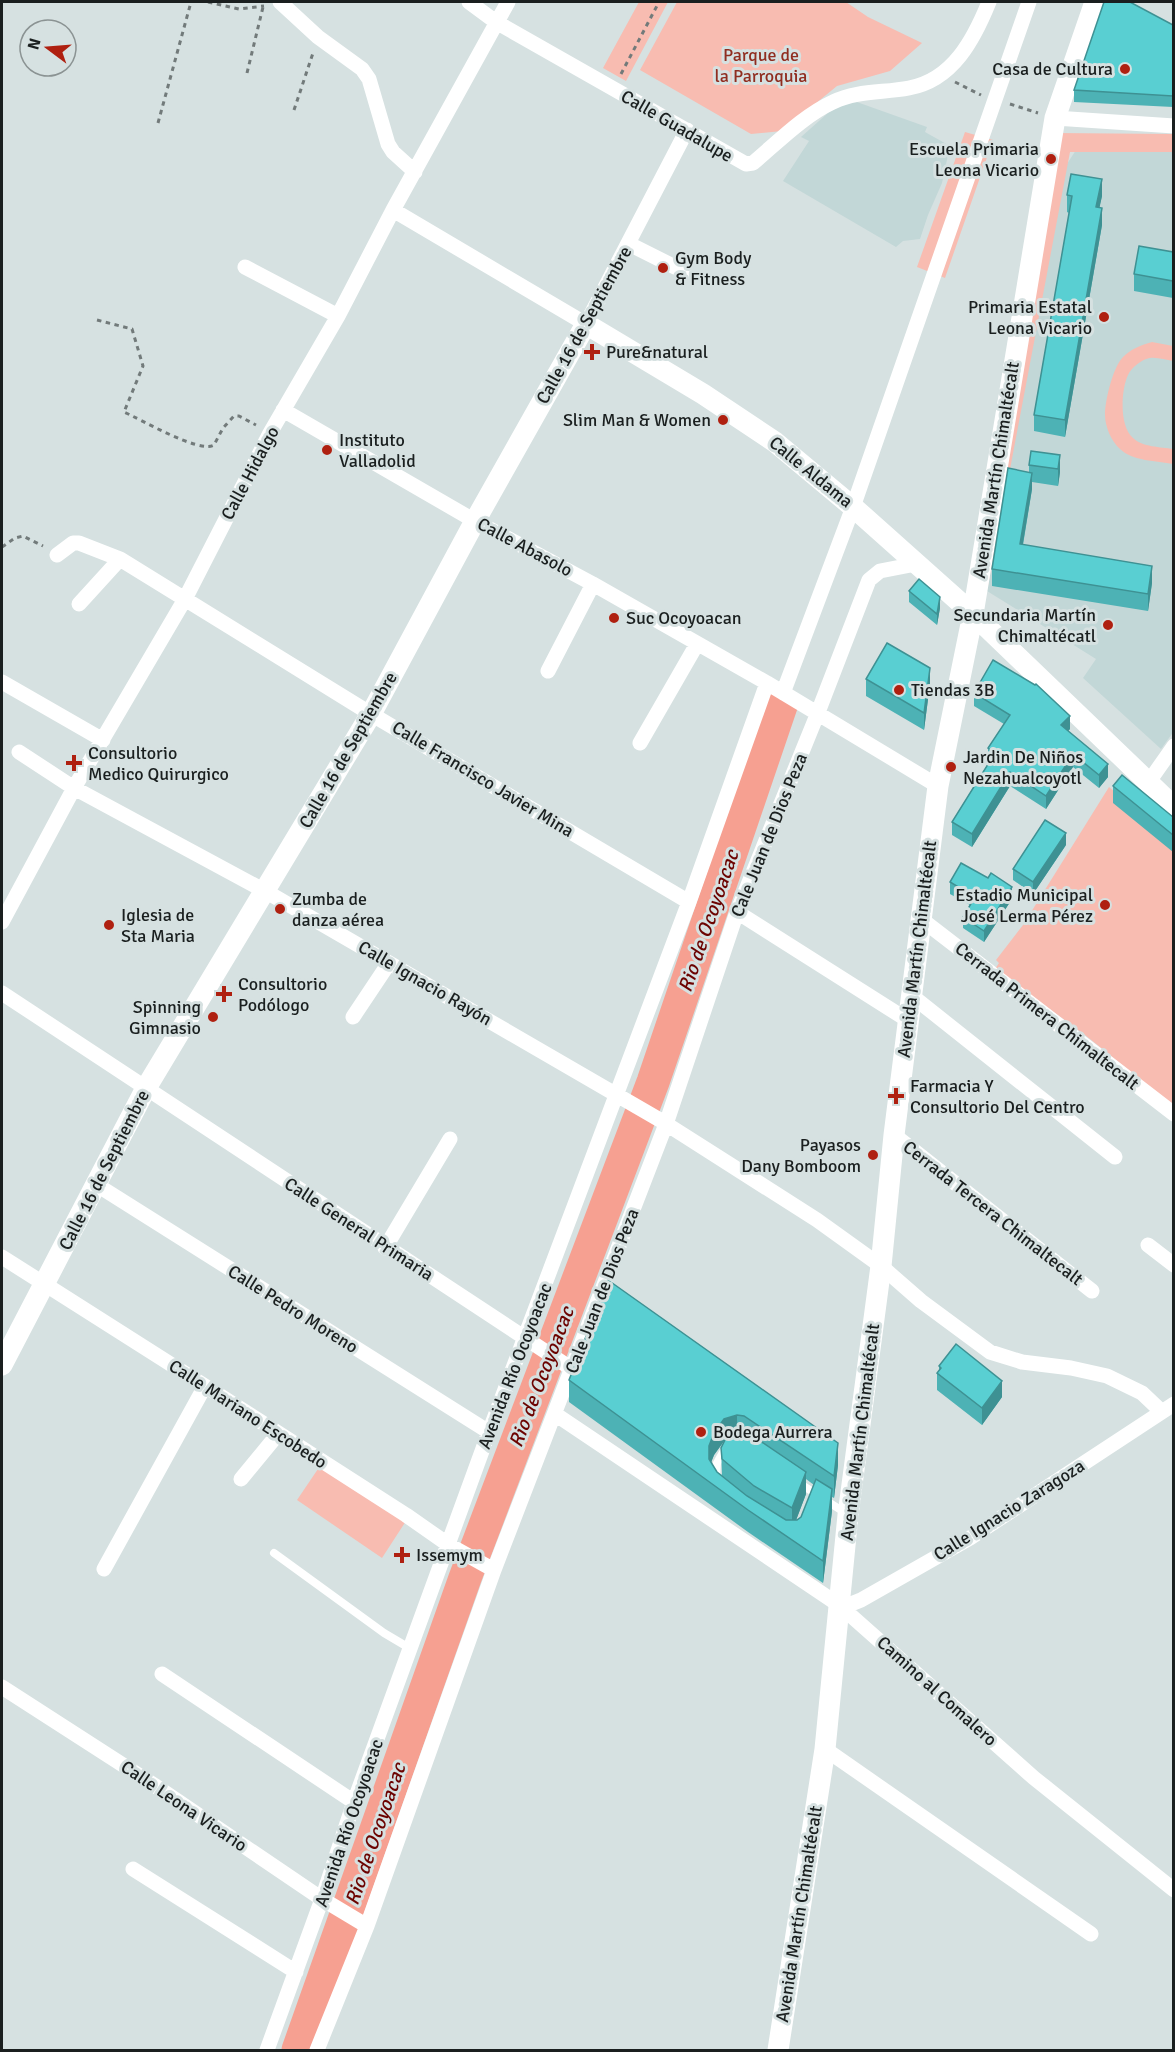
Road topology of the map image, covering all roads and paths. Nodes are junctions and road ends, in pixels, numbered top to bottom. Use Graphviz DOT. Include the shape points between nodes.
graph roads {
  1 [pos="191,2"];
  2 [pos="208,2"];
  3 [pos="274,2"];
  4 [pos="280,2"];
  5 [pos="469,2"];
  6 [pos="508,2"];
  7 [pos="659,2"];
  8 [pos="989,2"];
  9 [pos="1029,2"];
  10 [pos="1095,2"];
  11 [pos="263,7"];
  12 [pos="496,22"];
  13 [pos="318,37"];
  14 [pos="247,73"];
  15 [pos="613,89"];
  16 [pos="294,110"];
  17 [pos="1055,118"];
  18 [pos="158,123"];
  19 [pos="1173,126"];
  20 [pos="687,130"];
  21 [pos="415,172"];
  22 [pos="393,210"];
  23 [pos="629,244"];
  24 [pos="245,267"];
  25 [pos="685,272"];
  26 [pos="338,316"];
  27 [pos="97,320"];
  28 [pos="586,324"];
  29 [pos="283,410"];
  30 [pos="270,433"];
  31 [pos="853,507"];
  32 [pos="475,521"];
  33 [pos="2,547"];
  34 [pos="57,555"];
  35 [pos="120,559"];
  36 [pos="916,564"];
  37 [pos="593,584"];
  38 [pos="185,599"];
  39 [pos="79,604"];
  40 [pos="973,614"];
  41 [pos="697,644"];
  42 [pos="548,671"];
  43 [pos="2,682"];
  44 [pos="767,683"];
  45 [pos="783,693"];
  46 [pos="371,714"];
  47 [pos="817,715"];
  48 [pos="103,740"];
  49 [pos="640,743"];
  50 [pos="1173,746"];
  51 [pos="19,752"];
  52 [pos="1148,783"];
  53 [pos="938,786"];
  54 [pos="74,789"];
  55 [pos="1173,807"];
  56 [pos="265,891"];
  57 [pos="689,902"];
  58 [pos="736,912"];
  59 [pos="921,918"];
  60 [pos="2,922"];
  61 [pos="388,963"];
  62 [pos="2,993"];
  63 [pos="912,996"];
  64 [pos="353,1017"];
  65 [pos="909,1021"];
  66 [pos="146,1088"];
  67 [pos="621,1096"];
  68 [pos="1173,1113"];
  69 [pos="663,1122"];
  70 [pos="894,1135"];
  71 [pos="450,1139"];
  72 [pos="1115,1157"];
  73 [pos="97,1185"];
  74 [pos="1148,1245"];
  75 [pos="385,1248"];
  76 [pos="2,1257"];
  77 [pos="1173,1265"];
  78 [pos="881,1266"];
  79 [pos="45,1285"];
  80 [pos="1092,1291"];
  81 [pos="532,1341"];
  82 [pos="2,1365"];
  83 [pos="569,1367"];
  84 [pos="206,1386"];
  85 [pos="1167,1407"];
  86 [pos="555,1414"];
  87 [pos="489,1432"];
  88 [pos="278,1434"];
  89 [pos="734,1443"];
  90 [pos="241,1479"];
  91 [pos="795,1481"];
  92 [pos="717,1484"];
  93 [pos="813,1493"];
  94 [pos="809,1503"];
  95 [pos="848,1515"];
  96 [pos="454,1548"];
  97 [pos="274,1553"];
  98 [pos="491,1568"];
  99 [pos="104,1569"];
  100 [pos="839,1605"];
  101 [pos="411,1649"];
  102 [pos="162,1674"];
  103 [pos="2,1687"];
  104 [pos="825,1749"];
  105 [pos="354,1802"];
  106 [pos="133,1869"];
  107 [pos="1173,1890"];
  108 [pos="325,1901"];
  109 [pos="363,1924"];
  110 [pos="1091,1934"];
  111 [pos="296,1972"];
  112 [pos="267,2050"];
  113 [pos="317,2050"];
  114 [pos="778,2050"];
  1 -- 18 [label="path"];
  2 -- 11 [label="path" via="239,9"];
  3 -- 11 [label="path"];
  4 -- 13 [label="street"];
  5 -- 12 [label="street, Calle Guadalupe"];
  6 -- 12 [label="street, Calle Hidalgo"];
  7 -- 15 [label="path"];
  8 -- 20 [label="street, Calle Guadalupe" via="965,50 945,72 909,88 853,95 833,102 753,162 742,163"];
  9 -- 31 [label="street"];
  10 -- 17 [label="main road, Avenida Martín Chimaltécalt"];
  11 -- 14 [label="path"];
  12 -- 15 [label="street, Calle Guadalupe"];
  12 -- 21 [label="street, Calle Hidalgo"];
  13 -- 16 [label="path"];
  13 -- 21 [label="street" via="362,69 369,79 388,144"];
  15 -- 20 [label="street, Calle Guadalupe"];
  17 -- 19 [label="street"];
  17 -- 40 [label="main road, Avenida Martín Chimaltécalt"];
  20 -- 23 [label="street, Calle 16 de Septiembre"];
  21 -- 22 [label="street, Calle Hidalgo"];
  22 -- 26 [label="street, Calle Hidalgo"];
  22 -- 28 [label="street, Calle Aldama"];
  23 -- 25 [label="street"];
  23 -- 28 [label="street, Calle 16 de Septiembre"];
  24 -- 26 [label="street"];
  26 -- 29 [label="street, Calle Hidalgo"];
  27 -- 30 [label="path" via="132,330 143,366 124,412 206,448 214,445 234,416"];
  28 -- 31 [label="main road, Calle Aldama" via="704,394 775,442"];
  28 -- 32 [label="main road, Calle 16 de Septiembre"];
  29 -- 30 [label="street, Calle Hidalgo"];
  29 -- 32 [label="street, Calle Abasolo"];
  30 -- 38 [label="street, Calle Hidalgo"];
  31 -- 36 [label="main road, Calle Aldama"];
  31 -- 45 [label="street"];
  32 -- 37 [label="street, Calle Abasolo"];
  32 -- 46 [label="main road, Calle 16 de Septiembre"];
  33 -- 34 [label="path" via="23,536"];
  34 -- 35 [label="street, Calle Francisco Javier Mina" via="79,543"];
  35 -- 38 [label="street, Calle Francisco Javier Mina"];
  35 -- 39 [label="street"];
  36 -- 40 [label="main road, Calle Aldama"];
  36 -- 47 [label="street, Cale Juan de Dios Peza" via="880,571 869,579"];
  37 -- 41 [label="street, Calle Abasolo"];
  37 -- 42 [label="street"];
  38 -- 46 [label="street, Calle Francisco Javier Mina"];
  38 -- 48 [label="street, Calle Hidalgo"];
  40 -- 52 [label="main road, Calle Aldama"];
  40 -- 53 [label="main road, Avenida Martín Chimaltécalt"];
  41 -- 44 [label="street, Calle Abasolo"];
  41 -- 49 [label="street"];
  43 -- 48 [label="street"];
  44 -- 45 [label="street, Calle Abasolo"];
  44 -- 57 [label="street, Avenida Río Ocoyoacac"];
  45 -- 47 [label="street, Calle Abasolo"];
  46 -- 56 [label="main road, Calle 16 de Septiembre"];
  46 -- 57 [label="street, Calle Francisco Javier Mina"];
  47 -- 53 [label="street"];
  47 -- 58 [label="street, Cale Juan de Dios Peza"];
  48 -- 54 [label="street, Calle Hidalgo"];
  50 -- 52 [label="street"];
  51 -- 54 [label="street, Calle Ignacio Rayón"];
  52 -- 55 [label="main road, Calle Aldama"];
  53 -- 59 [label="main road, Avenida Martín Chimaltécalt"];
  54 -- 56 [label="street, Calle Ignacio Rayón"];
  54 -- 60 [label="street, Calle Hidalgo"];
  56 -- 61 [label="street, Calle Ignacio Rayón"];
  56 -- 66 [label="main road, Calle 16 de Septiembre"];
  57 -- 67 [label="street, Avenida Río Ocoyoacac"];
  58 -- 65 [label="street"];
  58 -- 69 [label="street, Cale Juan de Dios Peza"];
  59 -- 63 [label="main road, Avenida Martín Chimaltécalt"];
  59 -- 68 [label="street, Cerrada Primera Chimaltecalt"];
  61 -- 64 [label="street"];
  61 -- 67 [label="street, Calle Ignacio Rayón"];
  62 -- 66 [label="street, Calle General Primaria"];
  63 -- 65 [label="main road, Avenida Martín Chimaltécalt"];
  63 -- 72 [label="street"];
  65 -- 70 [label="main road, Avenida Martín Chimaltécalt"];
  66 -- 73 [label="main road, Calle 16 de Septiembre"];
  66 -- 75 [label="street, Calle General Primaria"];
  67 -- 69 [label="street, Calle Ignacio Rayón"];
  67 -- 81 [label="street, Avenida Río Ocoyoacac"];
  69 -- 78 [label="street" via="817,1220"];
  69 -- 83 [label="street, Cale Juan de Dios Peza"];
  70 -- 78 [label="main road, Avenida Martín Chimaltécalt"];
  70 -- 80 [label="street, Cerrada Tercera Chimaltecalt"];
  71 -- 75 [label="street"];
  73 -- 79 [label="main road, Calle 16 de Septiembre"];
  73 -- 87 [label="street, Calle Pedro Moreno"];
  74 -- 77 [label="street"];
  75 -- 81 [label="street, Calle General Primaria"];
  76 -- 79 [label="street, Calle Mariano Escobedo"];
  78 -- 85 [label="street" via="990,1352 1022,1362 1107,1376"];
  78 -- 95 [label="main road, Avenida Martín Chimaltécalt"];
  79 -- 82 [label="main road, Calle 16 de Septiembre"];
  79 -- 84 [label="street, Calle Mariano Escobedo"];
  81 -- 83 [label="street, Calle General Primaria"];
  81 -- 87 [label="street, Avenida Río Ocoyoacac"];
  83 -- 86 [label="street, Cale Juan de Dios Peza"];
  84 -- 88 [label="street, Calle Mariano Escobedo"];
  84 -- 99 [label="street"];
  85 -- 100 [label="street, Calle Ignacio Zaragoza" via="970,1538 861,1600"];
  86 -- 98 [label="street, Cale Juan de Dios Peza"];
  86 -- 100 [label="street, Camino al Comalero"];
  87 -- 96 [label="street, Avenida Río Ocoyoacac"];
  88 -- 90 [label="street"];
  88 -- 96 [label="street, Calle Mariano Escobedo"];
  89 -- 92 [label="lane" via="728,1445 717,1463"];
  91 -- 93 [label="lane"];
  93 -- 94 [label="lane"];
  93 -- 95 [label="lane"];
  95 -- 100 [label="main road, Avenida Martín Chimaltécalt"];
  96 -- 98 [label="street, Calle Mariano Escobedo"];
  96 -- 101 [label="street, Avenida Río Ocoyoacac"];
  97 -- 101 [label="lane"];
  98 -- 109 [label="street, Cale Juan de Dios Peza"];
  100 -- 104 [label="main road, Avenida Martín Chimaltécalt"];
  100 -- 107 [label="street, Camino al Comalero" via="1034,1778"];
  101 -- 105 [label="street, Avenida Río Ocoyoacac"];
  102 -- 105 [label="street"];
  103 -- 108 [label="street, Calle Leona Vicario"];
  104 -- 110 [label="street"];
  104 -- 114 [label="main road, Avenida Martín Chimaltécalt"];
  105 -- 108 [label="street, Avenida Río Ocoyoacac"];
  106 -- 111 [label="street"];
  108 -- 109 [label="street, Calle Leona Vicario"];
  108 -- 111 [label="street, Avenida Río Ocoyoacac"];
  109 -- 113 [label="street, Cale Juan de Dios Peza"];
  111 -- 112 [label="street, Avenida Río Ocoyoacac"];
}
